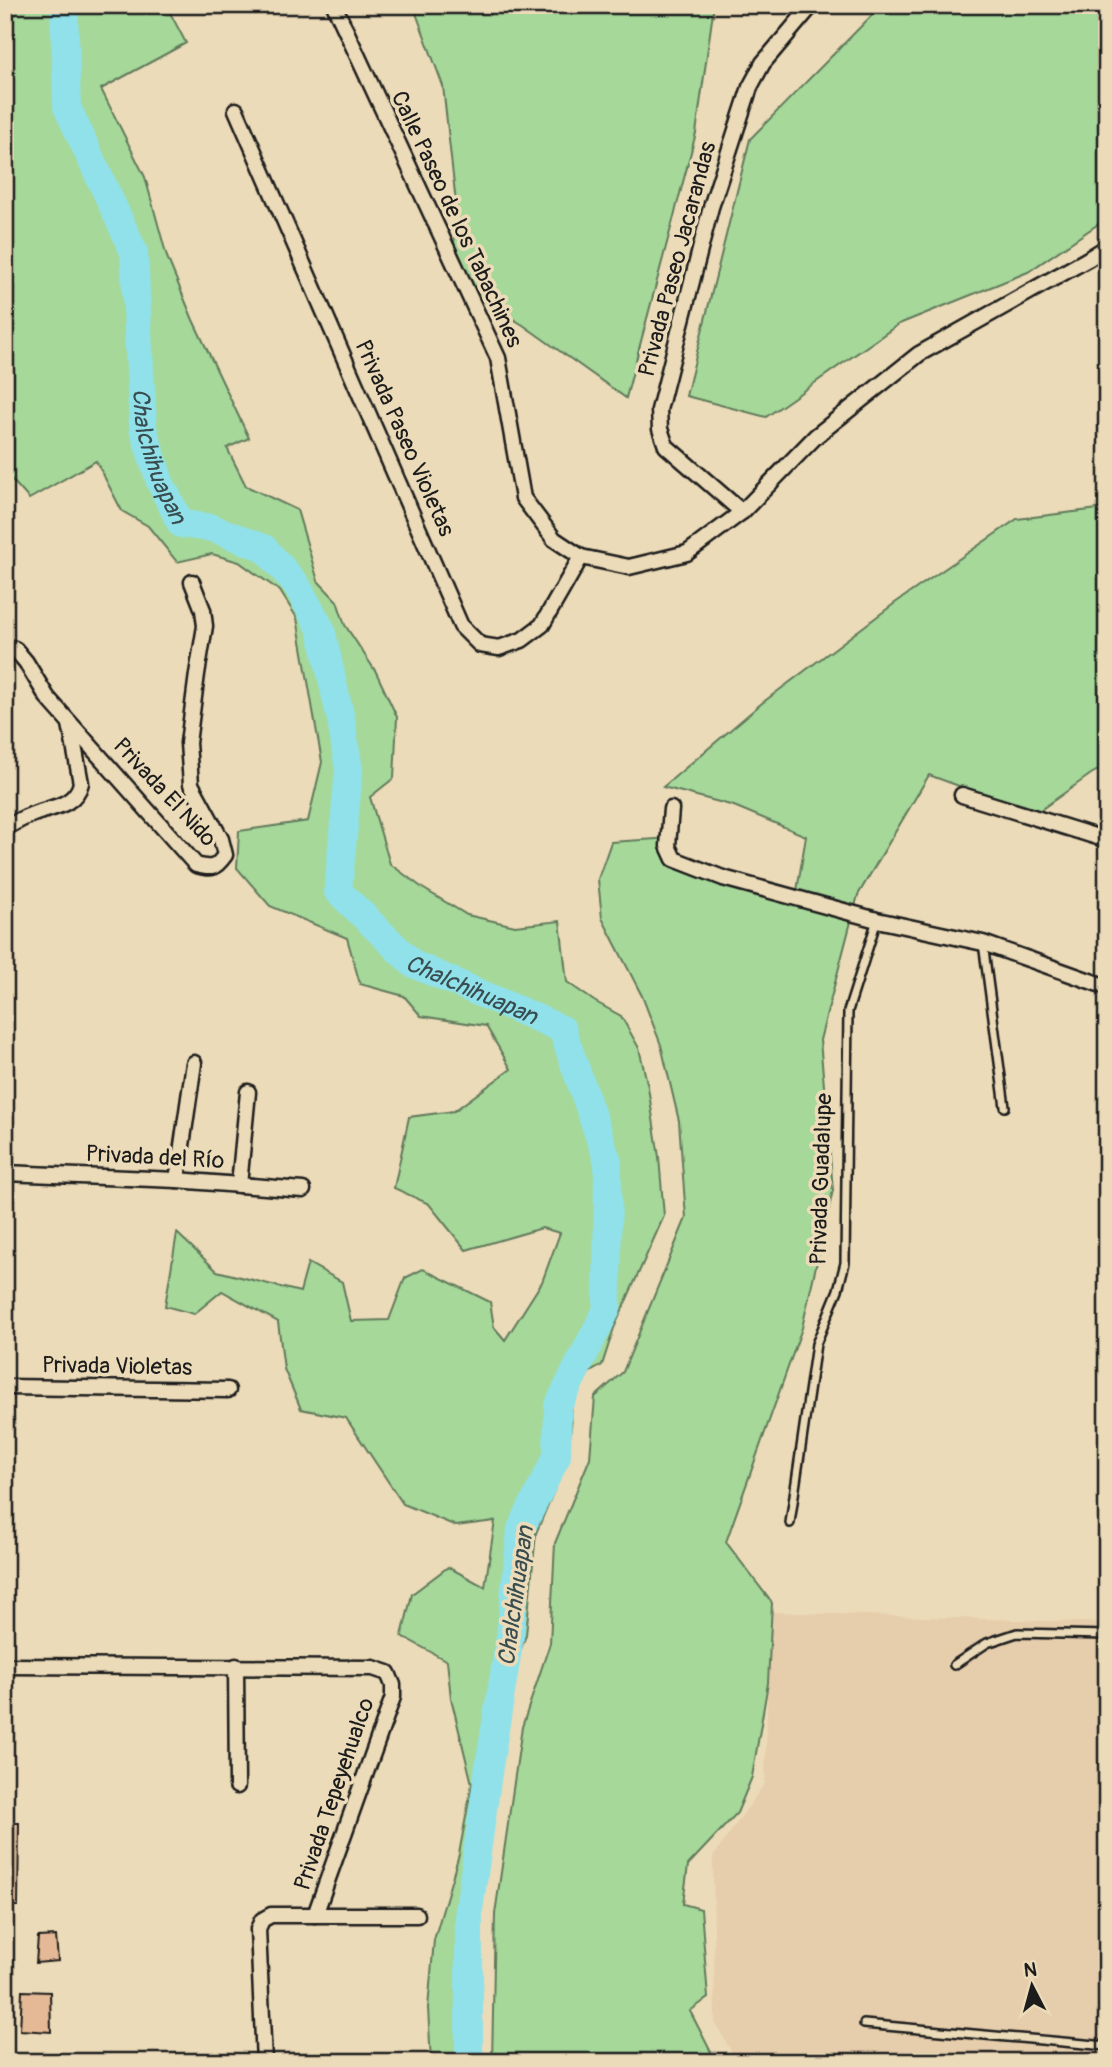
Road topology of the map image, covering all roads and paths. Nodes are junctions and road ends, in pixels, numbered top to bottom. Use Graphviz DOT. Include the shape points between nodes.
graph roads {
  1 [pos="334,5"];
  2 [pos="812,5"];
  3 [pos="236,110"];
  4 [pos="1107,247"];
  5 [pos="742,512"];
  6 [pos="581,557"];
  7 [pos="192,582"];
  8 [pos="5,646"];
  9 [pos="70,724"];
  10 [pos="962,795"];
  11 [pos="671,809"];
  12 [pos="5,828"];
  13 [pos="1107,840"];
  14 [pos="877,920"];
  15 [pos="983,943"];
  16 [pos="1107,987"];
  17 [pos="194,1063"];
  18 [pos="248,1092"];
  19 [pos="1005,1108"];
  20 [pos="5,1173"];
  21 [pos="177,1180"];
  22 [pos="239,1185"];
  23 [pos="303,1189"];
  24 [pos="5,1387"];
  25 [pos="228,1390"];
  26 [pos="790,1523"];
  27 [pos="1107,1635"];
  28 [pos="954,1665"];
  29 [pos="5,1666"];
  30 [pos="236,1666"];
  31 [pos="237,1786"];
  32 [pos="315,1915"];
  33 [pos="417,1915"];
  34 [pos="864,2024"];
  35 [pos="1107,2046"];
  36 [pos="264,2062"];
  1 -- 6 [label="street, Calle Paseo de los Tabachines" via="498,358 523,498 554,539"];
  2 -- 5 [label="street, Privada Paseo Jacarandas" via="763,63 750,87 711,207 659,410 666,446"];
  3 -- 6 [label="street, Privada Paseo Violetas" via="461,626 480,645 499,648 522,640 542,625"];
  4 -- 5 [label="street, Calle Paseo de los Tabachines" via="919,354 816,436"];
  5 -- 6 [label="street, Calle Paseo de los Tabachines" via="687,553 629,567"];
  7 -- 9 [label="street, Privada El Nido" via="205,626 188,743 191,784 221,839 225,855 219,864 210,868 196,865"];
  8 -- 9 [label="street" via="15,649 26,662"];
  9 -- 12 [label="street, Privada El Nido" via="79,793 61,806 31,814"];
  10 -- 13 [label="street"];
  11 -- 14 [label="street" via="668,846 674,859 723,878"];
  14 -- 15 [label="street"];
  14 -- 26 [label="lane, Privada Guadalupe" via="848,1012 845,1263 816,1344"];
  15 -- 16 [label="street"];
  15 -- 19 [label="lane"];
  17 -- 21 [label="street"];
  18 -- 22 [label="street"];
  20 -- 21 [label="street, Privada del Río"];
  21 -- 22 [label="street, Privada del Río"];
  22 -- 23 [label="street, Privada del Río"];
  24 -- 25 [label="street, Privada Violetas"];
  27 -- 28 [label="lane" via="1017,1633 987,1643"];
  29 -- 30 [label="street, Privada Tepeyehualco"];
  30 -- 31 [label="street"];
  30 -- 32 [label="street, Privada Tepeyehualco" via="373,1668 388,1673 393,1685 393,1697"];
  32 -- 33 [label="street"];
  32 -- 36 [label="street" via="271,1915 258,1929"];
  34 -- 35 [label="lane"];
}
